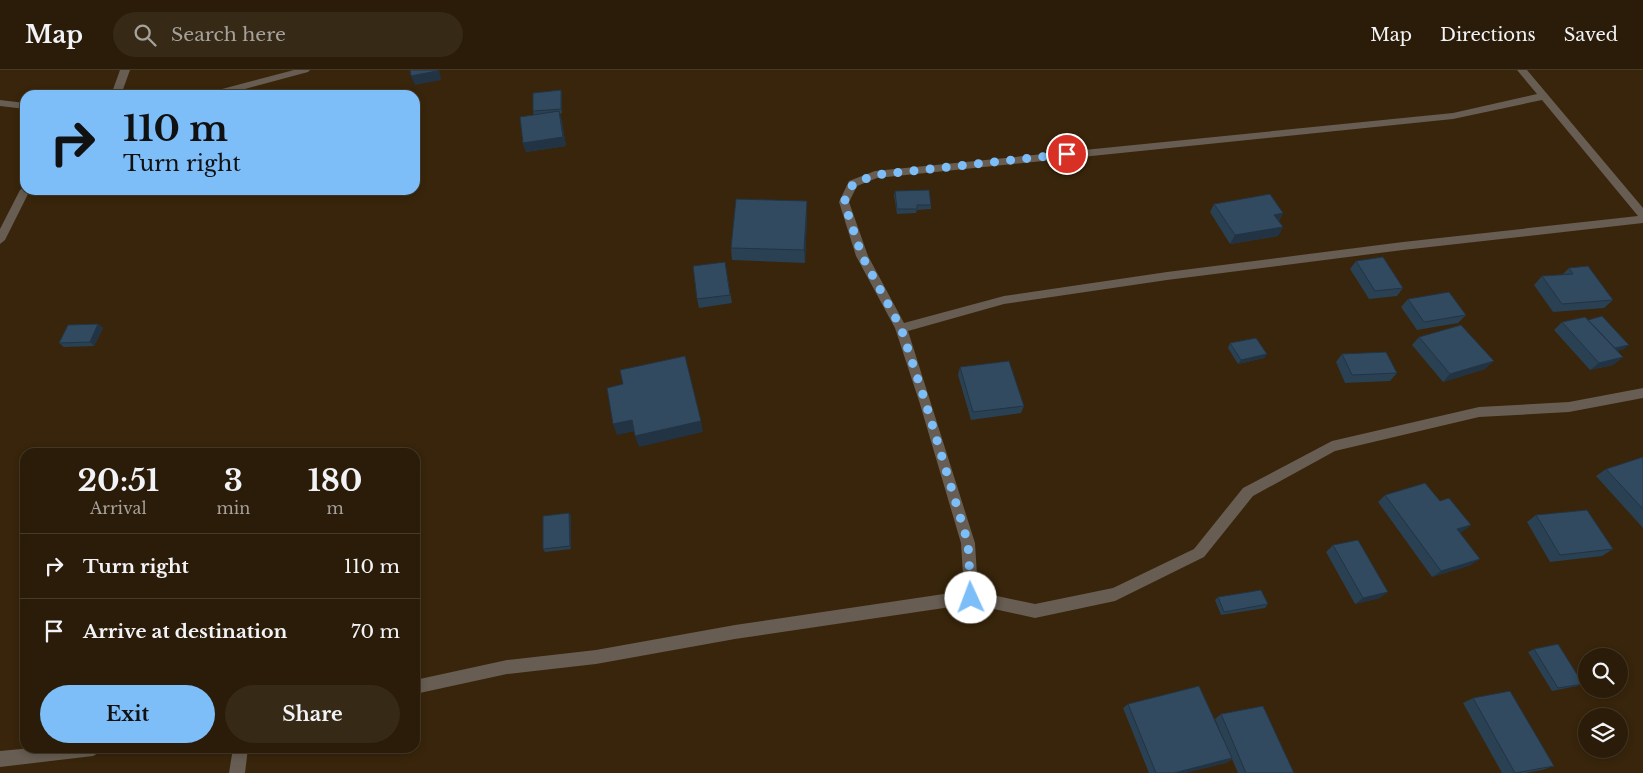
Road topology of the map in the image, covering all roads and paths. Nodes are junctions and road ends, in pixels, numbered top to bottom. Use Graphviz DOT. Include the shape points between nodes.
graph roads {
  1 [pos="125,70"];
  2 [pos="304,70"];
  3 [pos="1522,70"];
  4 [pos="118,90"];
  5 [pos="229,90"];
  6 [pos="1544,96"];
  7 [pos="0,103"];
  8 [pos="20,105"];
  9 [pos="22,195"];
  10 [pos="1643,217"];
  11 [pos="0,240"];
  12 [pos="901,328"];
  13 [pos="1643,393"];
  14 [pos="971,598"];
  15 [pos="420,686"];
  16 [pos="51,753"];
  17 [pos="240,753"];
  18 [pos="0,759"];
  19 [pos="237,773"];
  1 -- 4 [label="street"];
  2 -- 5 [label="street"];
  3 -- 6 [label="street"];
  6 -- 10 [label="street"];
  6 -- 12 [label="street" via="1453,116 875,175 853,184 844,202 862,256"];
  7 -- 8 [label="street"];
  9 -- 11 [label="street"];
  10 -- 12 [label="street" via="1167,276 1004,300"];
  12 -- 14 [label="street" via="968,543"];
  13 -- 14 [label="street" via="1569,407 1479,412 1332,446 1248,492 1199,554 1115,594 1035,611"];
  14 -- 15 [label="street" via="736,632 596,657 507,667"];
  16 -- 18 [label="street"];
  17 -- 19 [label="street"];
}
